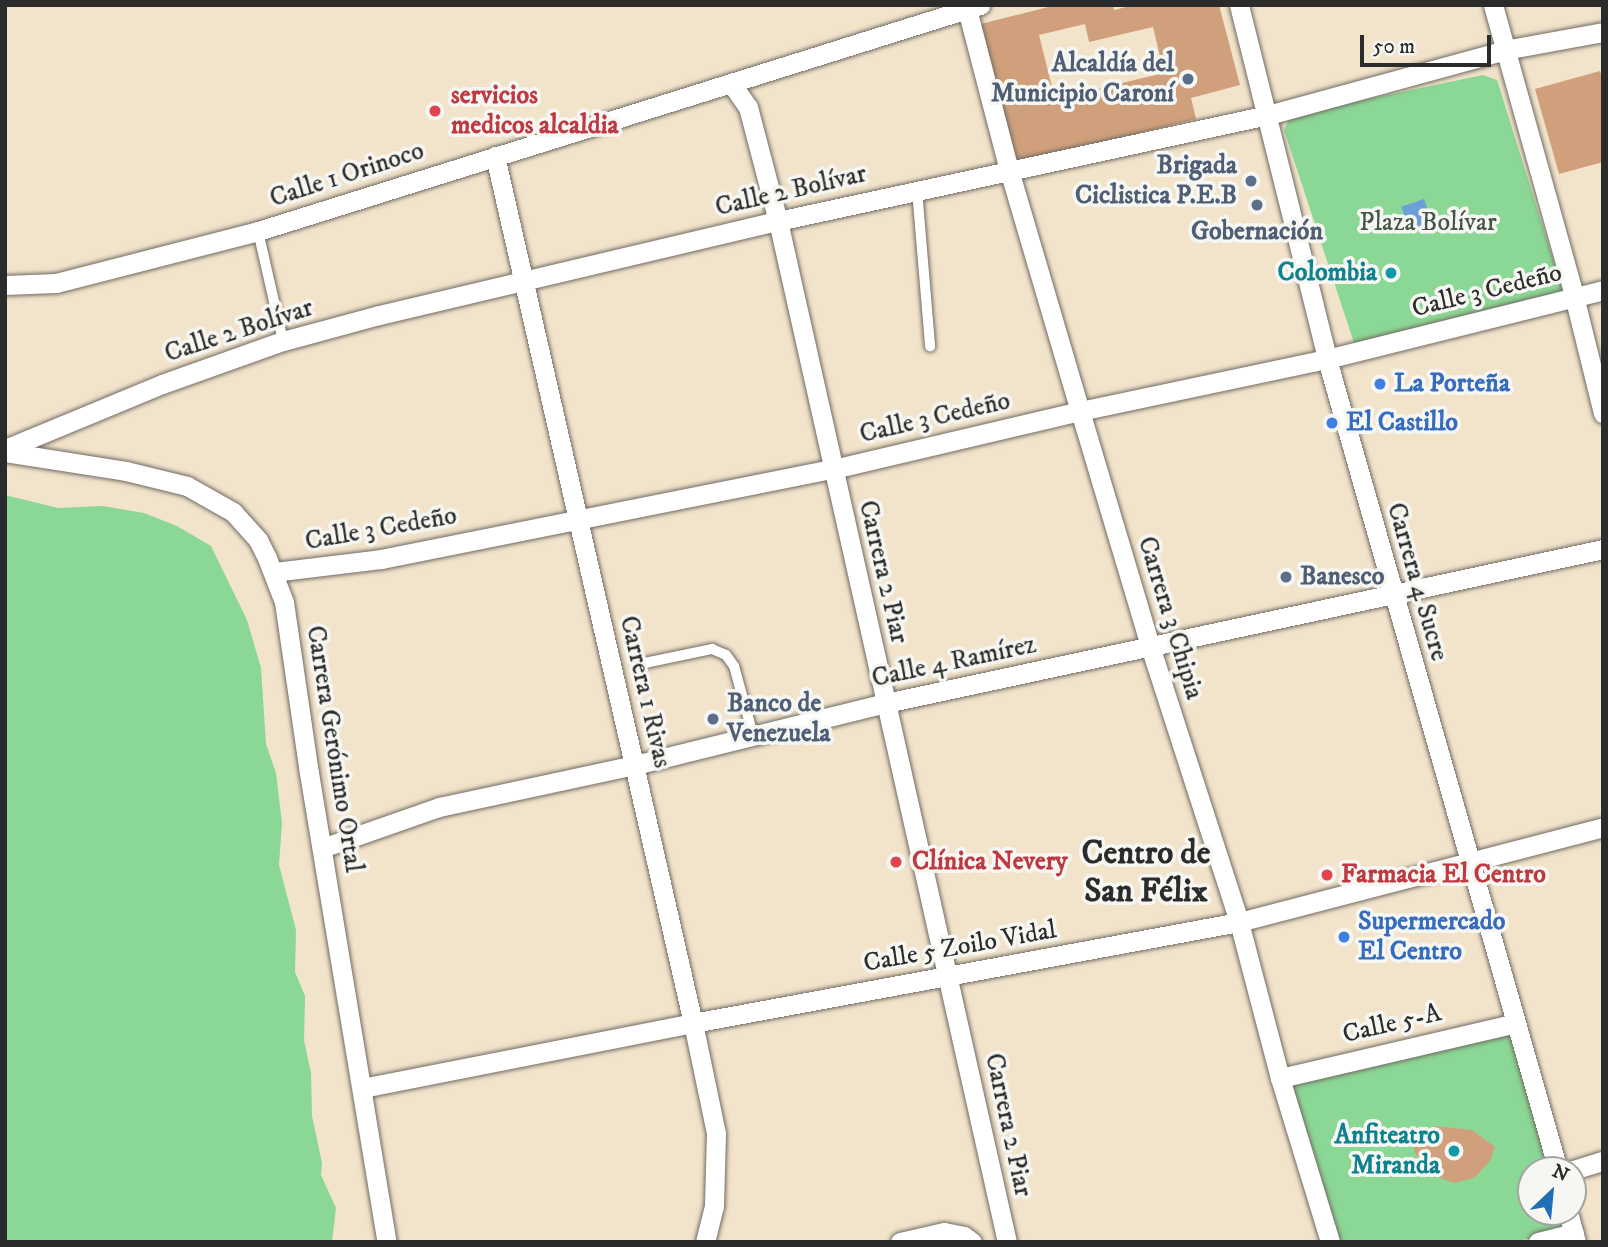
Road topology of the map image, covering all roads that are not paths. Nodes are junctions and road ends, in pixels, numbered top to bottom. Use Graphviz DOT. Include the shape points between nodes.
graph roads {
  1 [pos="1239,5"];
  2 [pos="1493,5"];
  3 [pos="973,7"];
  4 [pos="1603,33"];
  5 [pos="1506,50"];
  6 [pos="730,83"];
  7 [pos="1268,115"];
  8 [pos="495,156"];
  9 [pos="1009,170"];
  10 [pos="917,190"];
  11 [pos="778,221"];
  12 [pos="258,231"];
  13 [pos="524,279"];
  14 [pos="5,285"];
  15 [pos="1603,290"];
  16 [pos="1574,296"];
  17 [pos="283,341"];
  18 [pos="930,346"];
  19 [pos="1327,359"];
  20 [pos="1080,411"];
  21 [pos="1603,413"];
  22 [pos="5,451"];
  23 [pos="833,469"];
  24 [pos="578,518"];
  25 [pos="1603,549"];
  26 [pos="274,572"];
  27 [pos="1393,595"];
  28 [pos="1150,646"];
  29 [pos="640,664"];
  30 [pos="886,703"];
  31 [pos="753,735"];
  32 [pos="635,765"];
  33 [pos="1603,827"];
  34 [pos="322,848"];
  35 [pos="1471,862"];
  36 [pos="1239,922"];
  37 [pos="948,977"];
  38 [pos="693,1023"];
  39 [pos="1516,1023"];
  40 [pos="1280,1077"];
  41 [pos="362,1088"];
  42 [pos="1554,1156"];
  43 [pos="1575,1237"];
  44 [pos="387,1242"];
  45 [pos="705,1242"];
  46 [pos="900,1242"];
  47 [pos="972,1242"];
  48 [pos="1007,1242"];
  49 [pos="1330,1242"];
  50 [pos="1538,1242"];
  1 -- 7 [label="street, Carrera 4 Sucre"];
  2 -- 5 [label="street"];
  3 -- 6 [label="street, Calle 1 Orinoco"];
  3 -- 9 [label="street, Carrera 3 Chipia"];
  4 -- 5 [label="street, Calle 2 Bolívar"];
  5 -- 7 [label="street, Calle 2 Bolívar"];
  5 -- 16 [label="street"];
  6 -- 8 [label="street, Calle 1 Orinoco"];
  6 -- 11 [label="street, Carrera 2 Piar" via="748,107"];
  7 -- 9 [label="street, Calle 2 Bolívar"];
  7 -- 19 [label="street, Carrera 4 Sucre"];
  8 -- 12 [label="street, Calle 1 Orinoco"];
  8 -- 13 [label="street, Carrera 1 Rivas"];
  9 -- 10 [label="street, Calle 2 Bolívar"];
  9 -- 20 [label="street, Carrera 3 Chipia"];
  10 -- 11 [label="street, Calle 2 Bolívar"];
  10 -- 18 [label="lane"];
  11 -- 13 [label="street, Calle 2 Bolívar"];
  11 -- 23 [label="street, Carrera 2 Piar"];
  12 -- 14 [label="street, Calle 1 Orinoco" via="55,283"];
  12 -- 17 [label="lane"];
  13 -- 17 [label="street, Calle 2 Bolívar"];
  13 -- 24 [label="street, Carrera 1 Rivas"];
  15 -- 16 [label="street, Calle 3 Cedeño"];
  16 -- 19 [label="street, Calle 3 Cedeño"];
  16 -- 21 [label="street"];
  17 -- 22 [label="street, Calle 2 Bolívar" via="162,384"];
  19 -- 20 [label="street, Calle 3 Cedeño"];
  19 -- 27 [label="street, Carrera 4 Sucre"];
  20 -- 23 [label="street, Calle 3 Cedeño"];
  20 -- 28 [label="street, Carrera 3 Chipia"];
  22 -- 26 [label="street, Carrera Gerónimo Ortal" via="166,479 202,492 246,525"];
  23 -- 24 [label="street, Calle 3 Cedeño"];
  23 -- 30 [label="street, Carrera 2 Piar"];
  24 -- 26 [label="street, Calle 3 Cedeño" via="381,559"];
  24 -- 32 [label="street, Carrera 1 Rivas"];
  25 -- 27 [label="street, Calle 4 Ramírez"];
  26 -- 34 [label="street, Carrera Gerónimo Ortal" via="284,602"];
  27 -- 28 [label="street, Calle 4 Ramírez"];
  27 -- 35 [label="street, Carrera 4 Sucre"];
  28 -- 30 [label="street, Calle 4 Ramírez"];
  28 -- 36 [label="street, Carrera 3 Chipia"];
  29 -- 31 [label="lane" via="712,649 726,655 734,666"];
  30 -- 31 [label="street, Calle 4 Ramírez"];
  30 -- 37 [label="street, Carrera 2 Piar"];
  31 -- 32 [label="street, Calle 4 Ramírez"];
  32 -- 34 [label="street, Calle 4 Ramírez" via="439,807"];
  32 -- 38 [label="street, Carrera 1 Rivas"];
  33 -- 35 [label="street, Calle 5 Zoilo Vidal"];
  34 -- 41 [label="street, Carrera Gerónimo Ortal"];
  35 -- 36 [label="street, Calle 5 Zoilo Vidal"];
  35 -- 39 [label="street, Carrera 4 Sucre"];
  36 -- 37 [label="street, Calle 5 Zoilo Vidal"];
  36 -- 40 [label="street, Carrera 3 Chipia"];
  37 -- 38 [label="street, Calle 5 Zoilo Vidal"];
  37 -- 48 [label="street, Carrera 2 Piar"];
  38 -- 41 [label="street, Calle 5 Zoilo Vidal"];
  38 -- 45 [label="street, Carrera 1 Rivas" via="716,1133 714,1206"];
  39 -- 40 [label="street, Calle 5-A"];
  39 -- 42 [label="street, Carrera 4 Sucre"];
  40 -- 49 [label="street, Carrera 3 Chipia"];
  41 -- 44 [label="street, Carrera Gerónimo Ortal"];
  43 -- 50 [label="street"];
  46 -- 47 [label="street" via="944,1232"];
}
